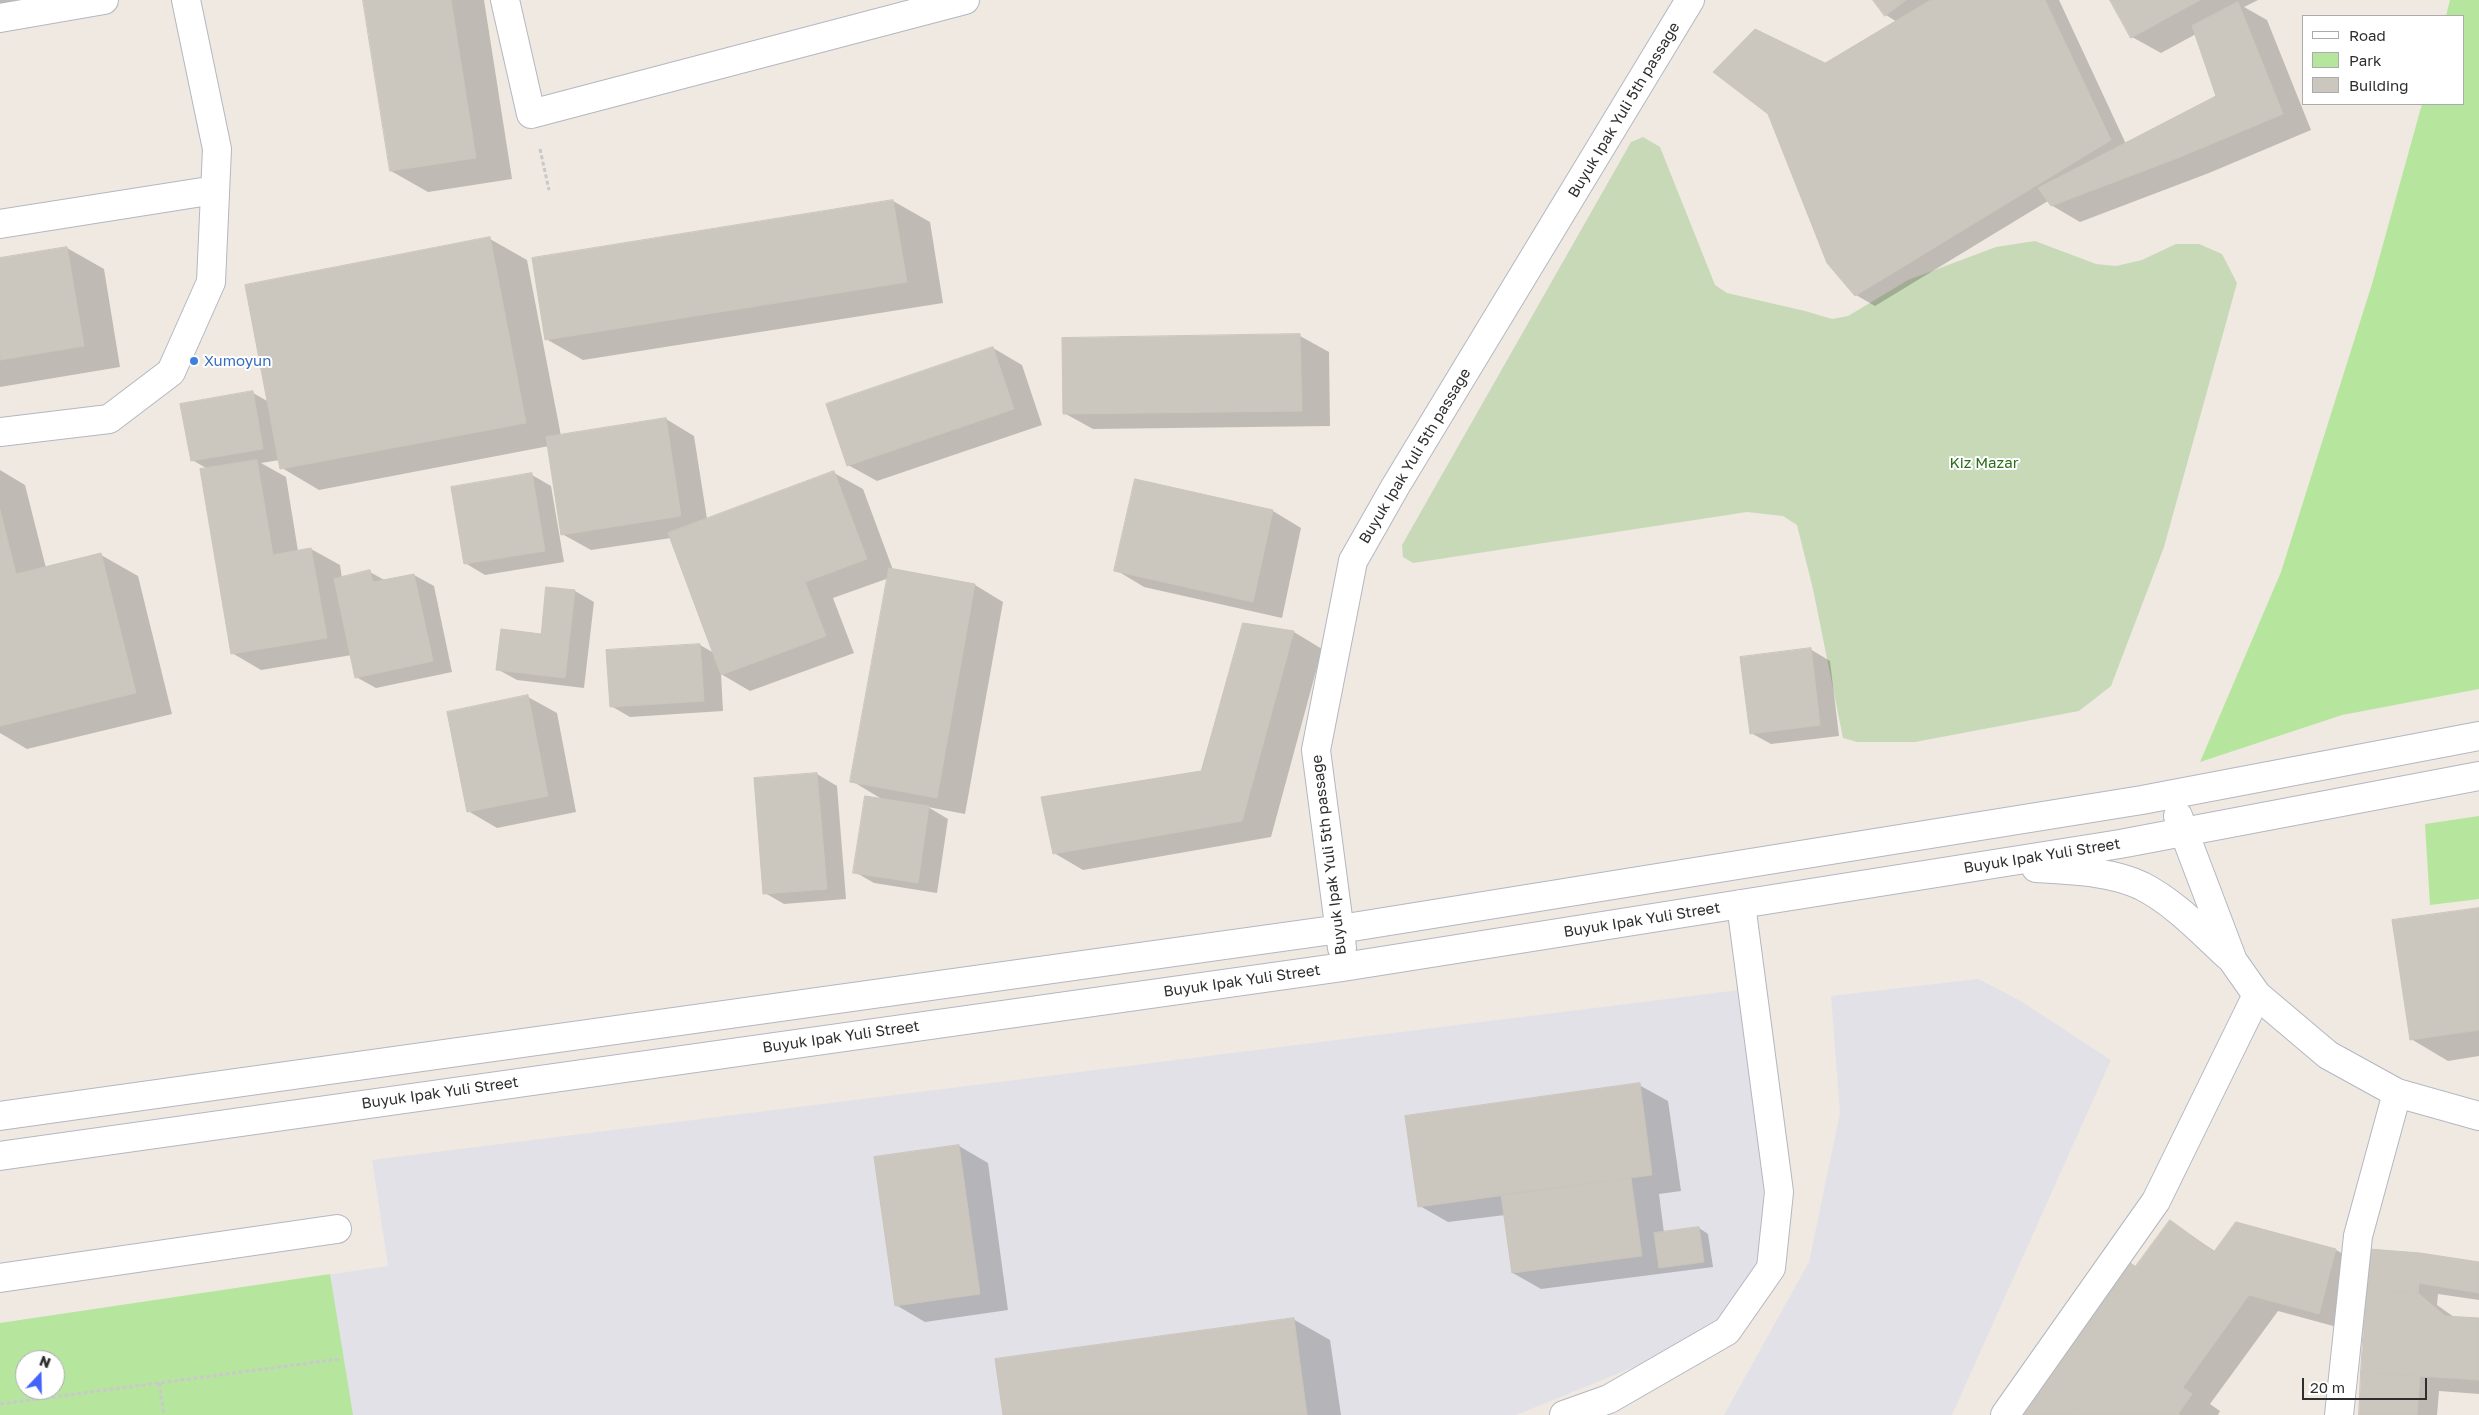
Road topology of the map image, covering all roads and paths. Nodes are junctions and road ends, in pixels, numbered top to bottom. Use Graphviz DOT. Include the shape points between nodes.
graph roads {
  1 [pos="104,0"];
  2 [pos="186,0"];
  3 [pos="505,0"];
  4 [pos="965,0"];
  5 [pos="1690,0"];
  6 [pos="0,18"];
  7 [pos="531,114"];
  8 [pos="215,190"];
  9 [pos="549,190"];
  10 [pos="0,224"];
  11 [pos="0,432"];
  12 [pos="2479,736"];
  13 [pos="2479,776"];
  14 [pos="2170,795"];
  15 [pos="2184,832"];
  16 [pos="1992,864"];
  17 [pos="1741,904"];
  18 [pos="1340,929"];
  19 [pos="2233,961"];
  20 [pos="1343,967"];
  21 [pos="2257,995"];
  22 [pos="2397,1093"];
  23 [pos="0,1116"];
  24 [pos="2479,1116"];
  25 [pos="0,1156"];
  26 [pos="337,1230"];
  27 [pos="0,1278"];
  28 [pos="340,1359"];
  29 [pos="159,1383"];
  30 [pos="0,1404"];
  31 [pos="164,1415"];
  32 [pos="1564,1415"];
  33 [pos="2005,1415"];
  34 [pos="2339,1415"];
  1 -- 6 [label="street"];
  2 -- 8 [label="street" via="217,149"];
  3 -- 7 [label="street"];
  4 -- 7 [label="street"];
  5 -- 18 [label="street, Buyuk Ipak Yuli 5th passage" via="1353,561 1316,750"];
  7 -- 9 [label="path"];
  8 -- 10 [label="street"];
  8 -- 11 [label="street" via="211,282 171,372 109,419"];
  12 -- 14 [label="street"];
  13 -- 15 [label="street, Buyuk Ipak Yuli Street"];
  14 -- 15 [label="street"];
  14 -- 18 [label="street"];
  15 -- 16 [label="street, Buyuk Ipak Yuli Street"];
  15 -- 19 [label="street"];
  16 -- 17 [label="street, Buyuk Ipak Yuli Street"];
  16 -- 19 [label="street, Buyuk Ipak Yuli Street" via="2104,875 2141,886 2171,904"];
  17 -- 20 [label="street, Buyuk Ipak Yuli Street"];
  17 -- 32 [label="street" via="1779,1192 1770,1268 1727,1331 1610,1399"];
  18 -- 20 [label="street, Buyuk Ipak Yuli 5th passage"];
  18 -- 23 [label="street"];
  19 -- 21 [label="street"];
  20 -- 25 [label="street, Buyuk Ipak Yuli Street"];
  21 -- 22 [label="street" via="2328,1055"];
  21 -- 33 [label="street" via="2156,1201"];
  22 -- 24 [label="street"];
  22 -- 34 [label="street" via="2358,1236"];
  26 -- 27 [label="street"];
  28 -- 29 [label="path"];
  29 -- 30 [label="path"];
  29 -- 31 [label="path"];
}
